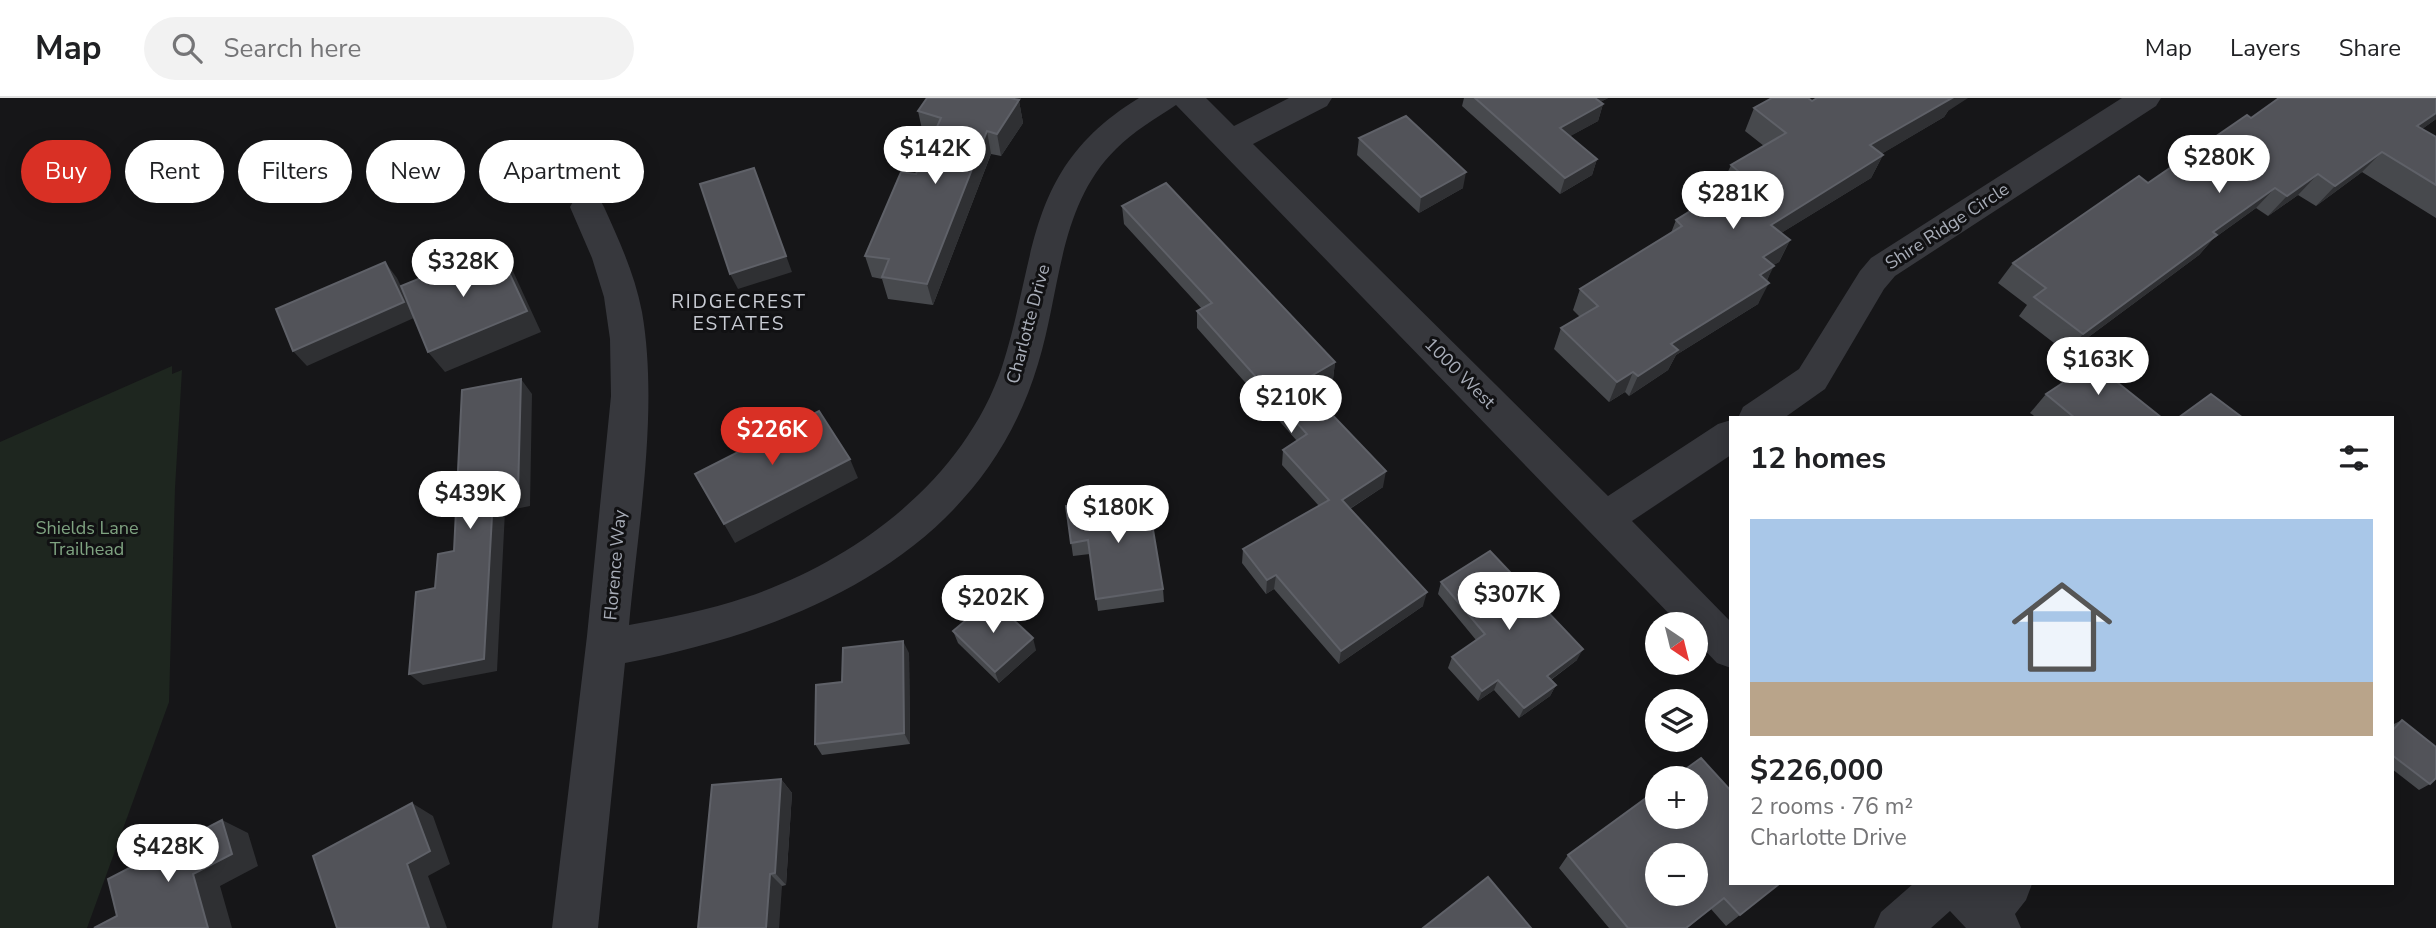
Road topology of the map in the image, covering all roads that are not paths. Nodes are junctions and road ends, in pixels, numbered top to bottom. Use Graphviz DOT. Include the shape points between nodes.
graph roads {
  1 [pos="1164,98"];
  2 [pos="1187,98"];
  3 [pos="1316,98"];
  4 [pos="2145,98"];
  5 [pos="1230,142"];
  6 [pos="587,206"];
  7 [pos="1759,416"];
  8 [pos="1729,436"];
  9 [pos="1605,519"];
  10 [pos="607,648"];
  11 [pos="1729,648"];
  12 [pos="1946,885"];
  13 [pos="575,928"];
  14 [pos="1897,928"];
  1 -- 10 [label="street, Charlotte Drive" via="1122,123 1099,146 1062,201 1007,401 950,490 896,538 840,575 797,595 710,627"];
  2 -- 5 [label="street, 1000 West"];
  3 -- 5 [label="street"];
  4 -- 7 [label="street, Shire Ridge Circle" via="1883,267 1812,379"];
  5 -- 9 [label="street, 1000 West"];
  6 -- 10 [label="street, Florence Way" via="611,258 624,312 630,368"];
  8 -- 9 [label="street"];
  9 -- 11 [label="street, 1000 West"];
  10 -- 13 [label="street, Florence Way"];
  12 -- 14 [label="street"];
}
